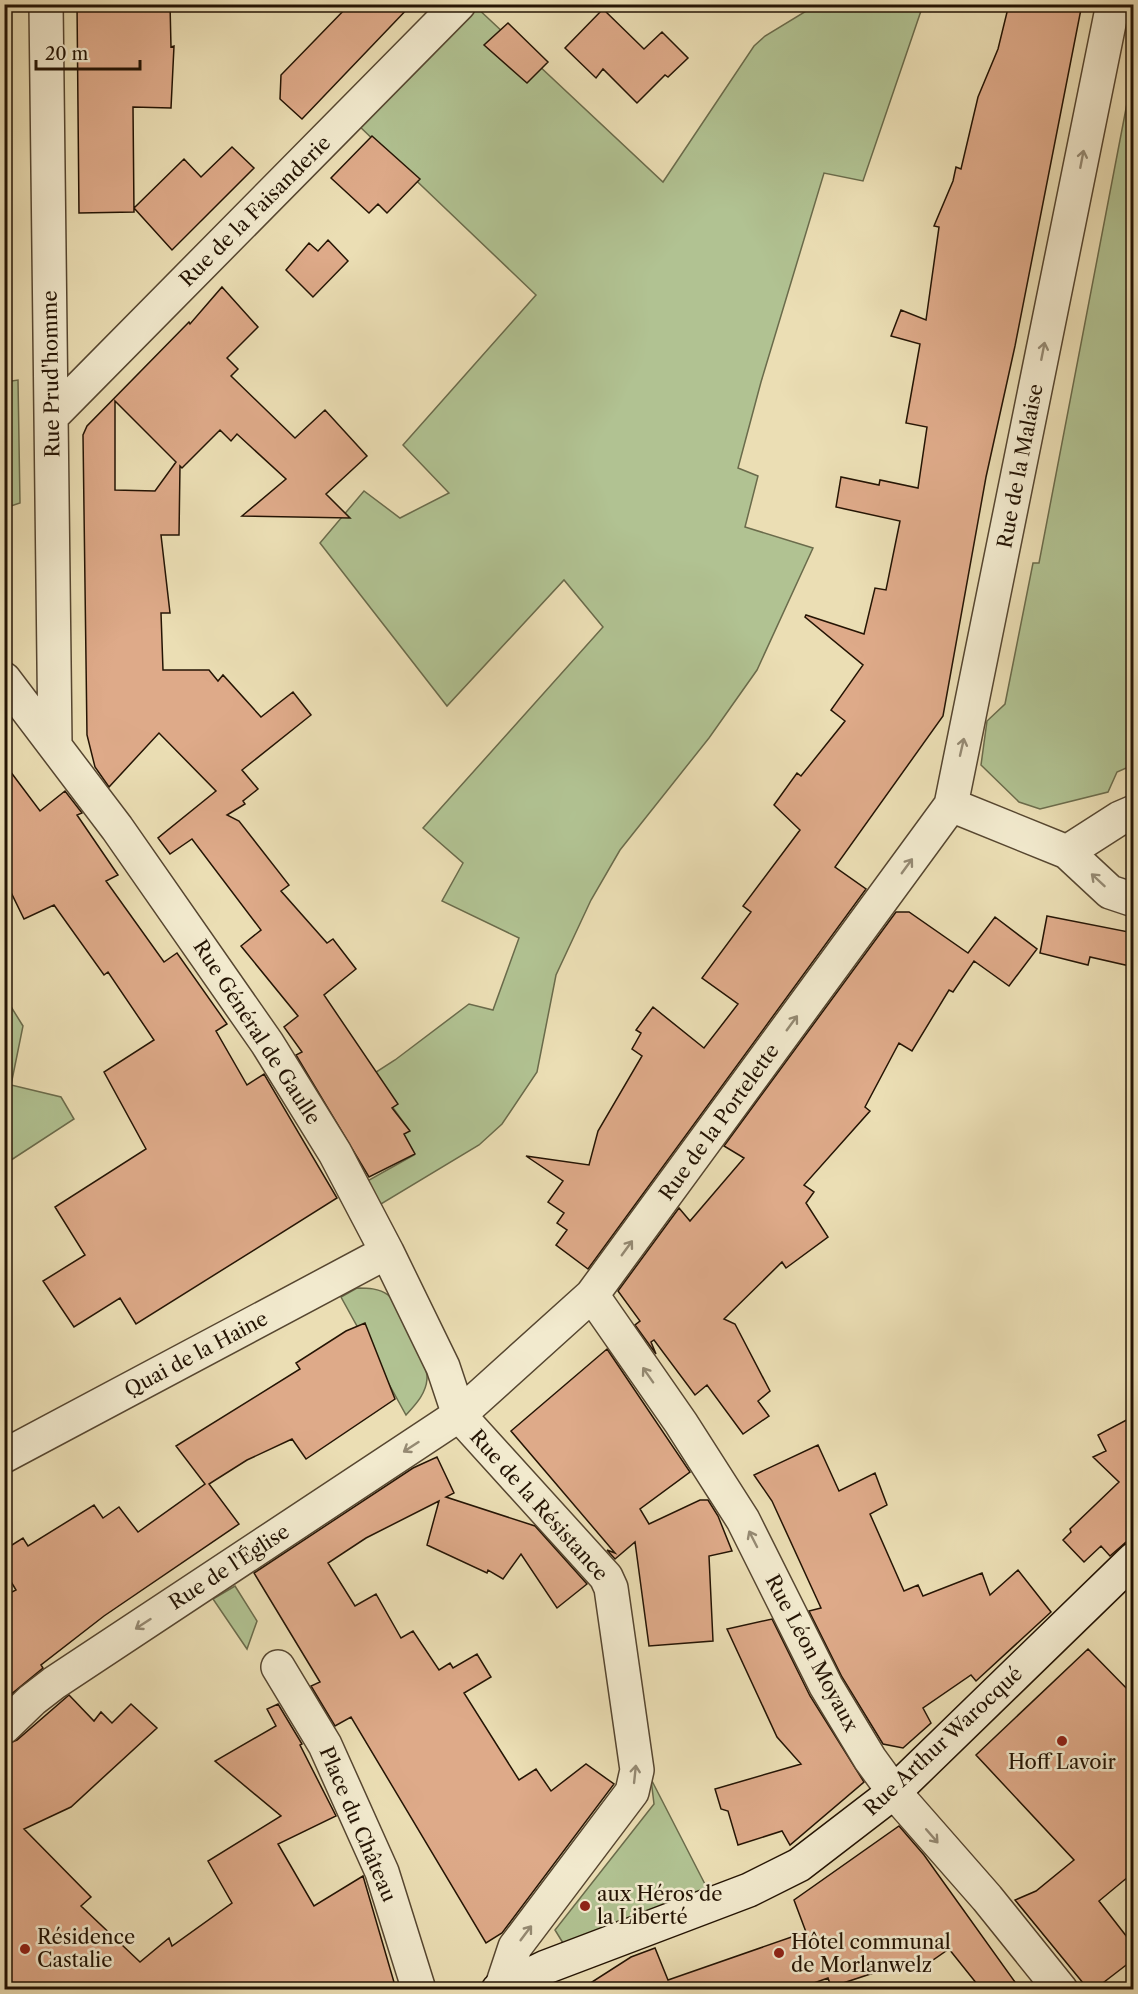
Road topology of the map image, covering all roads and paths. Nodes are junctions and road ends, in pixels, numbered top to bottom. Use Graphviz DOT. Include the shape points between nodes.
graph roads {
  1 [pos="46,4"];
  2 [pos="459,4"];
  3 [pos="1113,4"];
  4 [pos="51,416"];
  5 [pos="4,679"];
  6 [pos="55,744"];
  7 [pos="951,805"];
  8 [pos="1134,812"];
  9 [pos="1067,852"];
  10 [pos="1134,900"];
  11 [pos="387,1252"];
  12 [pos="592,1295"];
  13 [pos="459,1415"];
  14 [pos="4,1456"];
  15 [pos="1134,1559"];
  16 [pos="278,1667"];
  17 [pos="4,1727"];
  18 [pos="894,1792"];
  19 [pos="500,1988"];
  20 [pos="419,1989"];
  21 [pos="1061,1989"];
  1 -- 4 [label="street, Rue Prud'homme"];
  2 -- 4 [label="street, Rue de la Faisanderie"];
  7 -- 3 [label="street, Rue de la Malaise, one-way"];
  4 -- 6 [label="street, Rue Prud'homme"];
  5 -- 6 [label="street, Rue Général de Gaulle"];
  6 -- 11 [label="street, Rue Général de Gaulle" via="267,1042 335,1152"];
  7 -- 9 [label="street"];
  12 -- 7 [label="street, Rue de la Portelette, one-way"];
  8 -- 9 [label="street"];
  10 -- 9 [label="street, one-way" via="1110,892"];
  11 -- 13 [label="street, Rue Général de Gaulle" via="443,1367"];
  11 -- 14 [label="street, Quai de la Haine"];
  12 -- 13 [label="street, Rue de la Portelette"];
  18 -- 12 [label="street, Rue Léon Moyaux, one-way" via="826,1686 743,1520"];
  13 -- 17 [label="street, Rue de l'Église, one-way" via="54,1683"];
  19 -- 13 [label="street, Rue de la Résistance, one-way" via="515,1947 622,1809 632,1792 637,1770 611,1588 606,1576"];
  15 -- 18 [label="street, Rue Arthur Warocqué"];
  16 -- 20 [label="street, Place du Château" via="325,1745 382,1872"];
  18 -- 19 [label="street, Rue Arthur Warocqué" via="799,1865 749,1890 546,1966"];
  18 -- 21 [label="street, Rue Léon Moyaux, one-way"];
}
